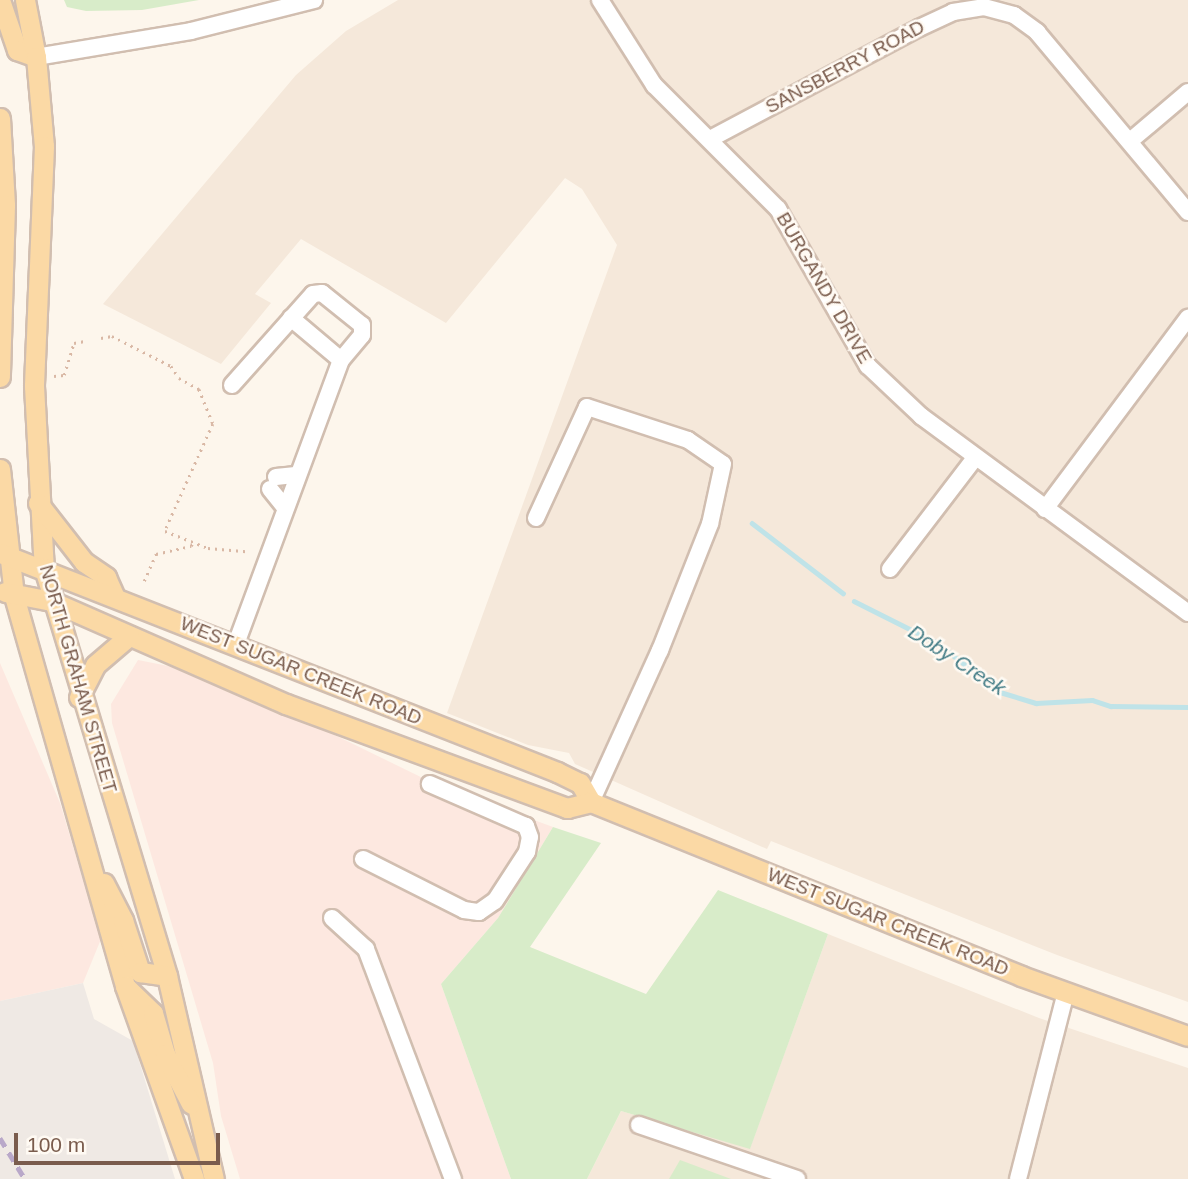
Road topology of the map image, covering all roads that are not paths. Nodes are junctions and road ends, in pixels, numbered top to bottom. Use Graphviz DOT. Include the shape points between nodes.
graph roads {
  1 [pos="0,0"];
  2 [pos="24,0"];
  3 [pos="314,0"];
  4 [pos="600,0"];
  5 [pos="36,57"];
  6 [pos="1188,92"];
  7 [pos="0,118"];
  8 [pos="710,139"];
  9 [pos="1130,141"];
  10 [pos="1188,212"];
  11 [pos="291,318"];
  12 [pos="1188,318"];
  13 [pos="341,360"];
  14 [pos="0,377"];
  15 [pos="232,385"];
  16 [pos="975,458"];
  17 [pos="0,469"];
  18 [pos="296,475"];
  19 [pos="37,501"];
  20 [pos="284,506"];
  21 [pos="1045,509"];
  22 [pos="536,518"];
  23 [pos="4,555"];
  24 [pos="44,568"];
  25 [pos="890,569"];
  26 [pos="7,593"];
  27 [pos="114,595"];
  28 [pos="51,601"];
  29 [pos="1188,613"];
  30 [pos="129,636"];
  31 [pos="236,644"];
  32 [pos="79,697"];
  33 [pos="448,762"];
  34 [pos="556,772"];
  35 [pos="429,784"];
  36 [pos="591,802"];
  37 [pos="89,854"];
  38 [pos="363,859"];
  39 [pos="332,918"];
  40 [pos="167,976"];
  41 [pos="125,986"];
  42 [pos="1066,992"];
  43 [pos="1188,1035"];
  44 [pos="639,1125"];
  45 [pos="206,1133"];
  46 [pos="194,1179"];
  47 [pos="214,1179"];
  48 [pos="453,1179"];
  49 [pos="797,1179"];
  50 [pos="1018,1179"];
  1 -- 5 [label="main road" via="17,50"];
  2 -- 5 [label="main road, NORTH GRAHAM STREET"];
  3 -- 5 [label="street" via="191,31"];
  4 -- 8 [label="street, BURGANDY DRIVE" via="654,85"];
  5 -- 19 [label="main road, NORTH GRAHAM STREET" via="44,154 34,386"];
  6 -- 9 [label="street"];
  7 -- 14 [label="main road" via="5,205"];
  8 -- 9 [label="street, SANSBERRY ROAD" via="919,28 953,12 984,7 1014,15 1037,32"];
  8 -- 16 [label="street, BURGANDY DRIVE" via="778,209 868,366"];
  9 -- 10 [label="street, SANSBERRY ROAD"];
  11 -- 13 [label="street"];
  11 -- 13 [label="street" via="313,294 322,293 362,325 362,335"];
  11 -- 15 [label="street"];
  12 -- 21 [label="street"];
  13 -- 18 [label="street"];
  16 -- 21 [label="street, BURGANDY DRIVE"];
  16 -- 25 [label="street"];
  17 -- 23 [label="main road, NORTH GRAHAM STREET"];
  18 -- 20 [label="street"];
  18 -- 20 [label="street" via="273,483"];
  19 -- 24 [label="main road, NORTH GRAHAM STREET"];
  19 -- 27 [label="main road" via="84,562 106,577"];
  20 -- 31 [label="street"];
  21 -- 29 [label="street, BURGANDY DRIVE"];
  22 -- 36 [label="street" via="587,407 688,440 723,464 700,549"];
  23 -- 24 [label="main road, WEST SUGAR CREEK ROAD"];
  23 -- 26 [label="main road, NORTH GRAHAM STREET"];
  24 -- 27 [label="main road, WEST SUGAR CREEK ROAD"];
  24 -- 28 [label="main road, NORTH GRAHAM STREET"];
  26 -- 28 [label="main road, WEST SUGAR CREEK ROAD"];
  26 -- 37 [label="main road, NORTH GRAHAM STREET"];
  27 -- 31 [label="main road, WEST SUGAR CREEK ROAD"];
  28 -- 30 [label="main road, WEST SUGAR CREEK ROAD"];
  28 -- 32 [label="main road, NORTH GRAHAM STREET"];
  30 -- 32 [label="main road" via="99,660"];
  30 -- 33 [label="main road, WEST SUGAR CREEK ROAD" via="286,704"];
  31 -- 34 [label="main road, WEST SUGAR CREEK ROAD"];
  32 -- 40 [label="main road, NORTH GRAHAM STREET"];
  33 -- 34 [label="main road" via="476,763 535,781"];
  33 -- 36 [label="main road, WEST SUGAR CREEK ROAD" via="567,808"];
  34 -- 36 [label="main road, WEST SUGAR CREEK ROAD" via="580,783"];
  35 -- 38 [label="street" via="526,826 530,837 527,852 495,901 479,912 464,911"];
  36 -- 42 [label="main road, WEST SUGAR CREEK ROAD"];
  37 -- 40 [label="main road" via="123,920 140,972"];
  37 -- 41 [label="main road, NORTH GRAHAM STREET"];
  39 -- 48 [label="street" via="366,949"];
  40 -- 45 [label="main road, NORTH GRAHAM STREET"];
  41 -- 45 [label="main road" via="153,1013 165,1054"];
  41 -- 46 [label="main road, NORTH GRAHAM STREET"];
  42 -- 43 [label="main road, WEST SUGAR CREEK ROAD"];
  42 -- 50 [label="street"];
  44 -- 49 [label="street"];
  45 -- 47 [label="main road, NORTH GRAHAM STREET"];
}
